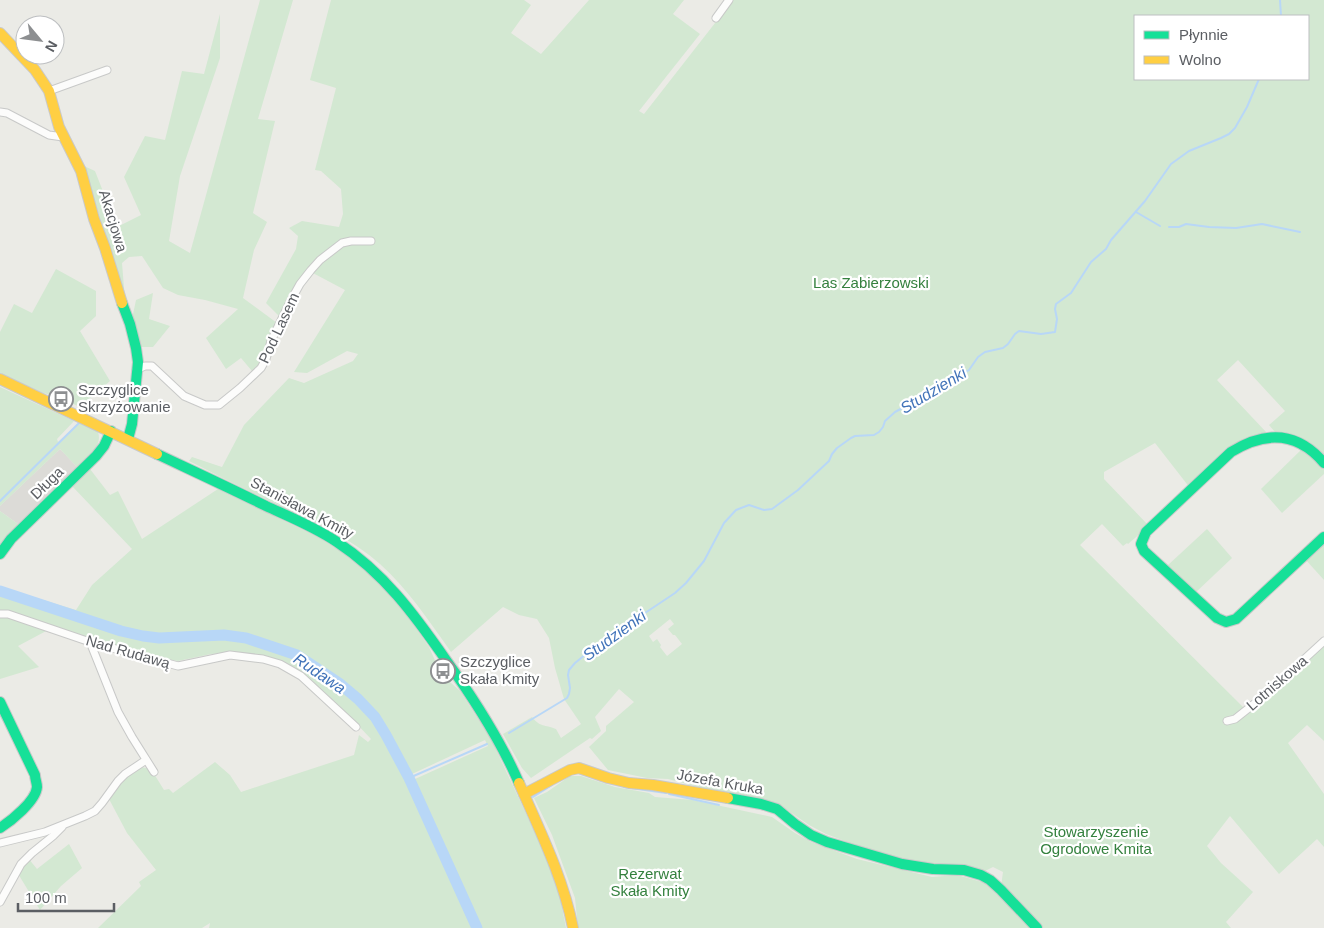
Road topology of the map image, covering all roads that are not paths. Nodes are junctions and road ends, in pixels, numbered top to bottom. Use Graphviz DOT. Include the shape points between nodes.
graph roads {
  1 [pos="729,0"];
  2 [pos="716,18"];
  3 [pos="0,33"];
  4 [pos="107,70"];
  5 [pos="49,91"];
  6 [pos="0,112"];
  7 [pos="63,137"];
  8 [pos="371,240"];
  9 [pos="136,370"];
  10 [pos="0,379"];
  11 [pos="111,431"];
  12 [pos="128,439"];
  13 [pos="1324,463"];
  14 [pos="1324,536"];
  15 [pos="0,554"];
  16 [pos="0,614"];
  17 [pos="1324,641"];
  18 [pos="90,642"];
  19 [pos="0,702"];
  20 [pos="1227,721"];
  21 [pos="356,726"];
  22 [pos="146,760"];
  23 [pos="154,772"];
  24 [pos="524,794"];
  25 [pos="64,824"];
  26 [pos="0,828"];
  27 [pos="0,843"];
  28 [pos="0,902"];
  29 [pos="572,928"];
  30 [pos="1037,928"];
  1 -- 2 [label="street"];
  3 -- 5 [label="street, Akacjowa"];
  4 -- 5 [label="street"];
  5 -- 7 [label="street, Akacjowa"];
  6 -- 7 [label="street" via="49,135"];
  7 -- 9 [label="street, Akacjowa" via="81,171 130,324 138,362"];
  8 -- 9 [label="street, Pod Lasem" via="342,243 320,260 290,302 261,368 219,405 205,404 184,396 152,366"];
  9 -- 12 [label="street, Akacjowa"];
  10 -- 11 [label="street, Stanisława Kmity"];
  11 -- 12 [label="street, Stanisława Kmity"];
  11 -- 15 [label="street, Długa" via="96,456 11,539"];
  12 -- 24 [label="street, Stanisława Kmity" via="323,533 375,571 412,612 481,711"];
  13 -- 14 [label="street" via="1317,454 1292,440 1268,437 1244,444 1231,452 1146,532 1141,545 1217,618 1229,622"];
  16 -- 18 [label="street, Nad Rudawą"];
  17 -- 20 [label="street, Lotniskowa" via="1264,696 1235,719"];
  18 -- 21 [label="street, Nad Rudawą" via="178,666 230,655 280,664 301,676"];
  18 -- 22 [label="street" via="118,712"];
  19 -- 26 [label="street" via="35,775 37,788 23,809"];
  22 -- 23 [label="street"];
  22 -- 25 [label="street" via="125,774 94,810"];
  24 -- 29 [label="street, Stanisława Kmity" via="558,871"];
  24 -- 30 [label="street, Józefa Kruka" via="579,768 630,783 762,804 777,809 811,835 827,842 902,864 964,870 981,875"];
  25 -- 27 [label="street"];
  25 -- 28 [label="street" via="21,864"];
}
